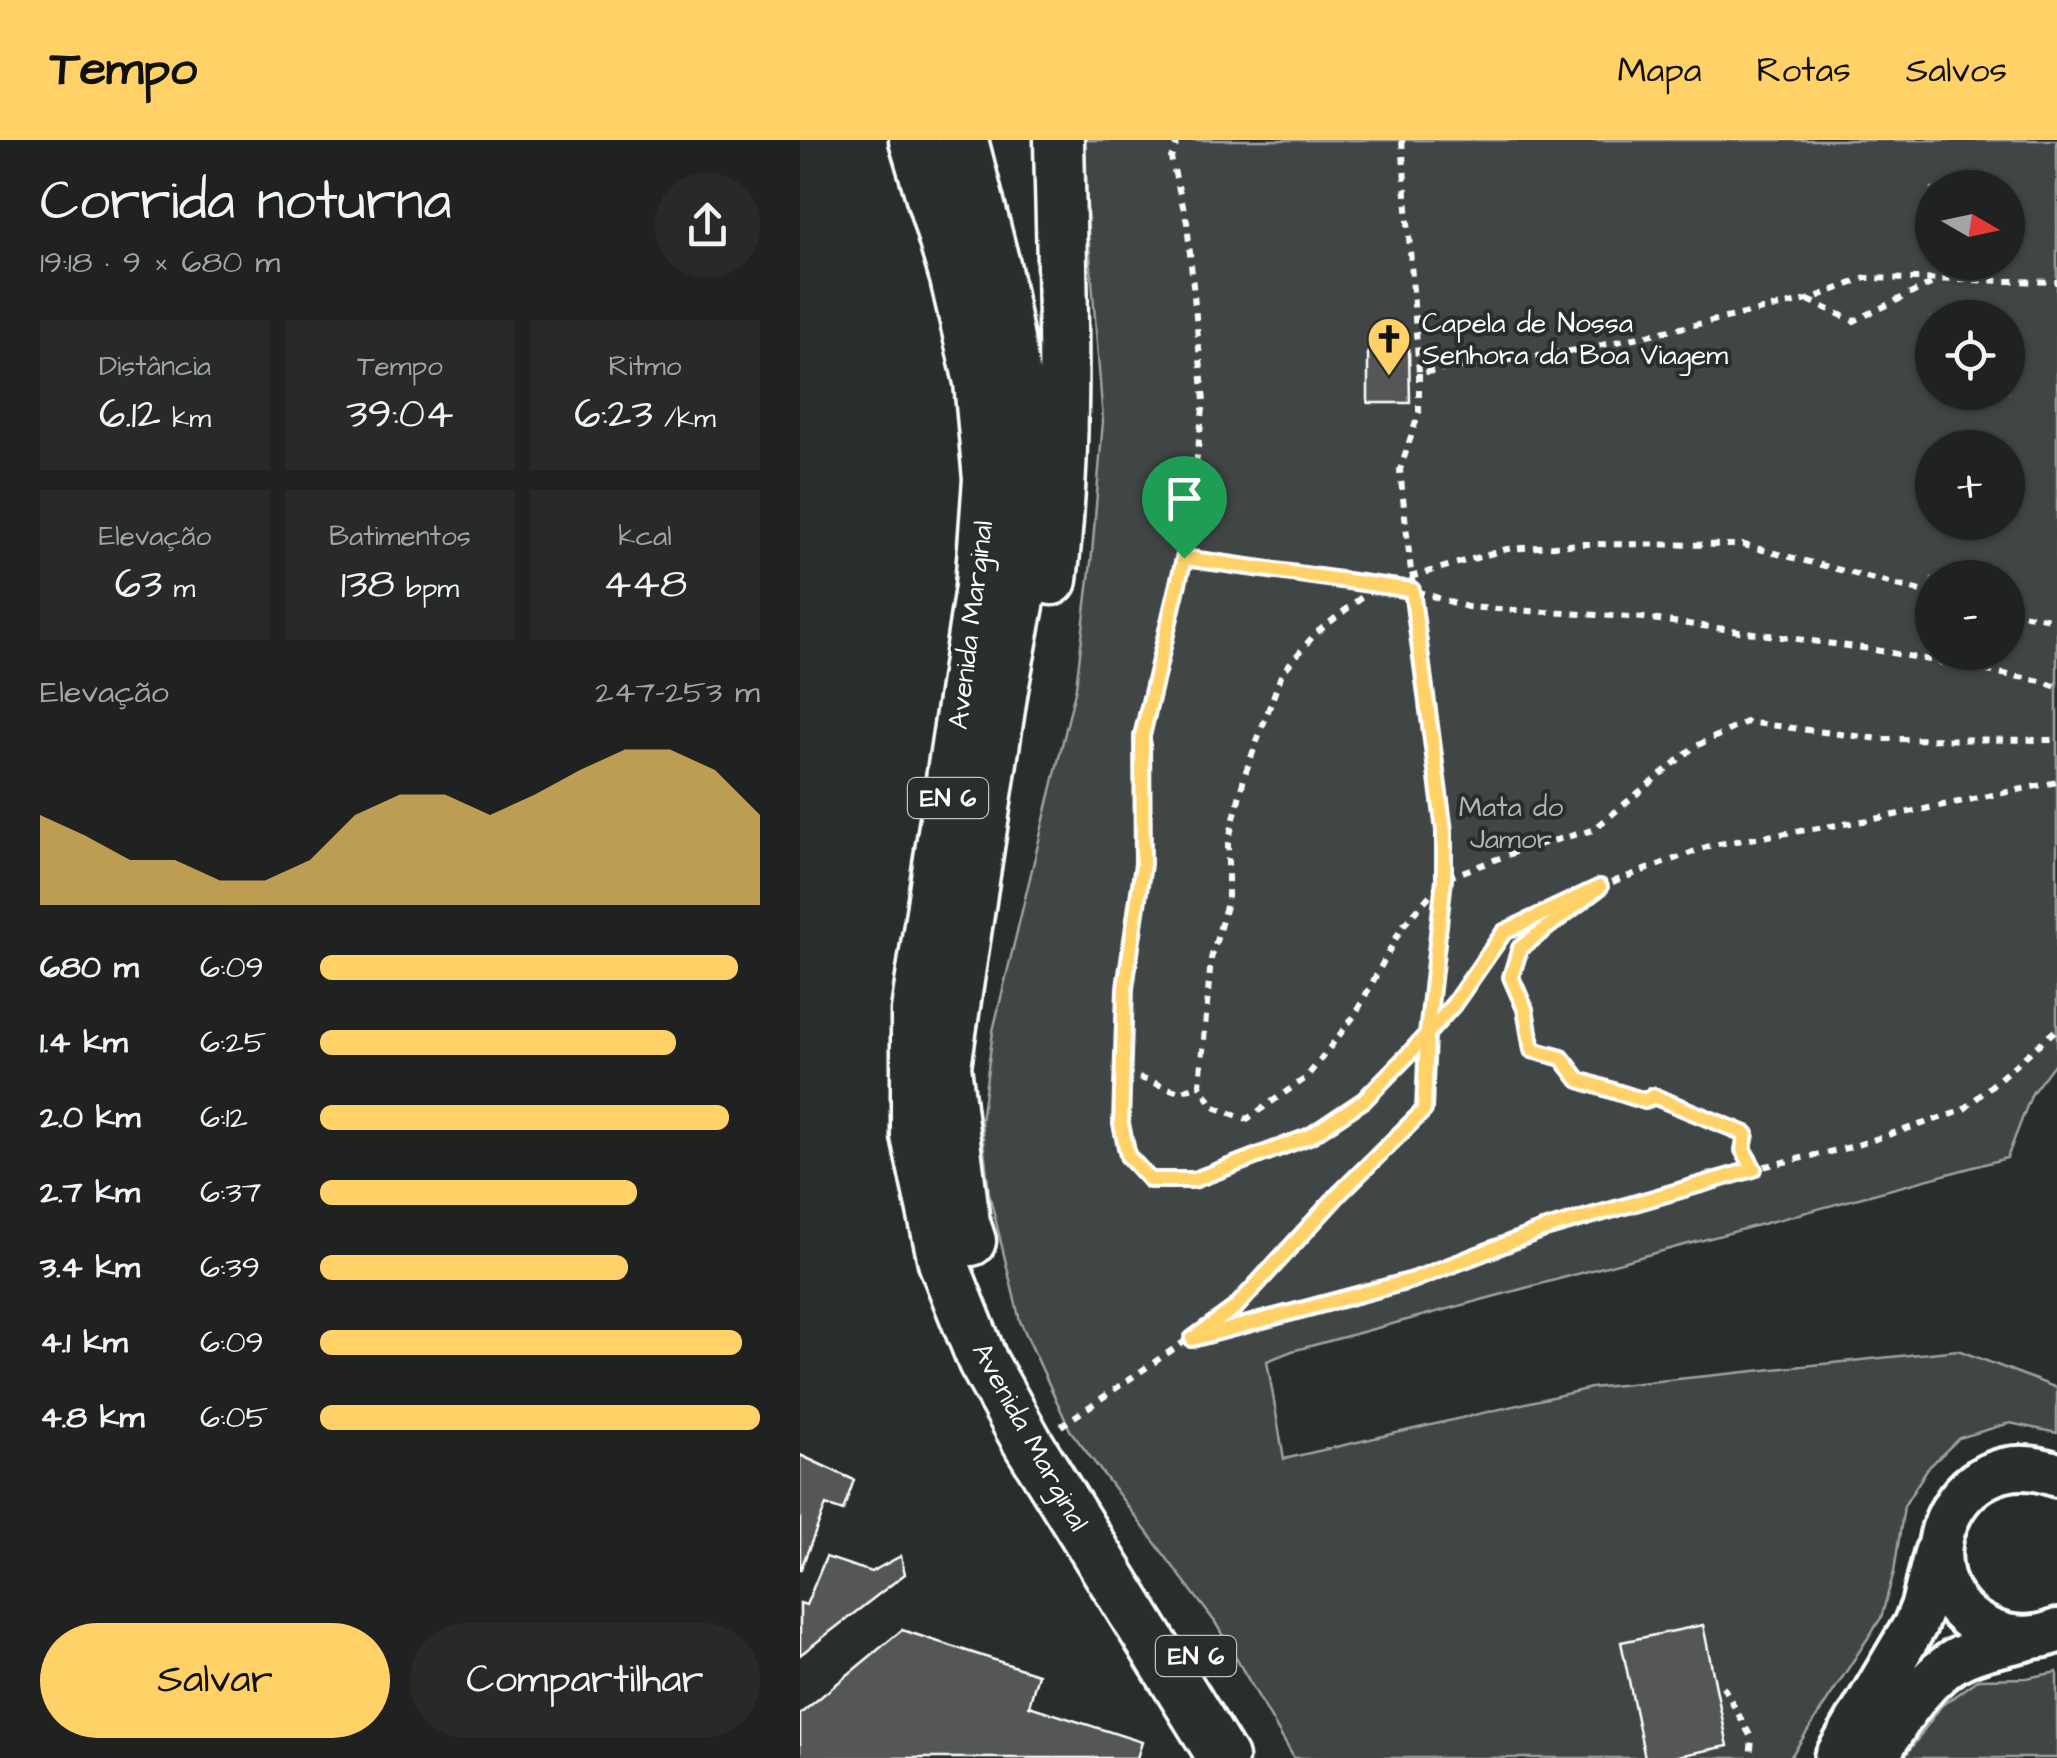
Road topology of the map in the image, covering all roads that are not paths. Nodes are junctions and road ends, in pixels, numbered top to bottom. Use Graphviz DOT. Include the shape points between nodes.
graph roads {
  1 [pos="914,140"];
  2 [pos="963,140"];
  3 [pos="1059,140"];
  4 [pos="946,1066"];
  5 [pos="1042,1436"];
  6 [pos="2056,1474"];
  7 [pos="1940,1538"];
  8 [pos="1119,1560"];
  9 [pos="2044,1634"];
  10 [pos="1223,1758"];
  11 [pos="1258,1758"];
  12 [pos="1836,1758"];
  13 [pos="1876,1758"];
  1 -- 5 [label="main road, Avenida Marginal / EN 6" via="980,382 988,479 980,587 916,1011 916,1136 944,1262 983,1362"];
  2 -- 4 [label="main road, Avenida Marginal / EN 6" via="1003,306 1028,480 1022,584"];
  3 -- 4 [label="main road, Avenida Marginal / EN 6" via="1065,416 1041,668 1017,796"];
  4 -- 5 [label="main road, Avenida Marginal / EN 6" via="965,1224"];
  5 -- 8 [label="main road, Avenida Marginal / EN 6"];
  6 -- 7 [label="street" via="2011,1469 1981,1480 1958,1499"];
  7 -- 9 [label="street" via="1943,1579 1965,1614 1996,1633"];
  7 -- 12 [label="street" via="1914,1625"];
  8 -- 10 [label="main road, Avenida Marginal / EN 6"];
  8 -- 11 [label="main road, Avenida Marginal / EN 6"];
  9 -- 13 [label="street" via="1950,1664 1912,1702"];
}
